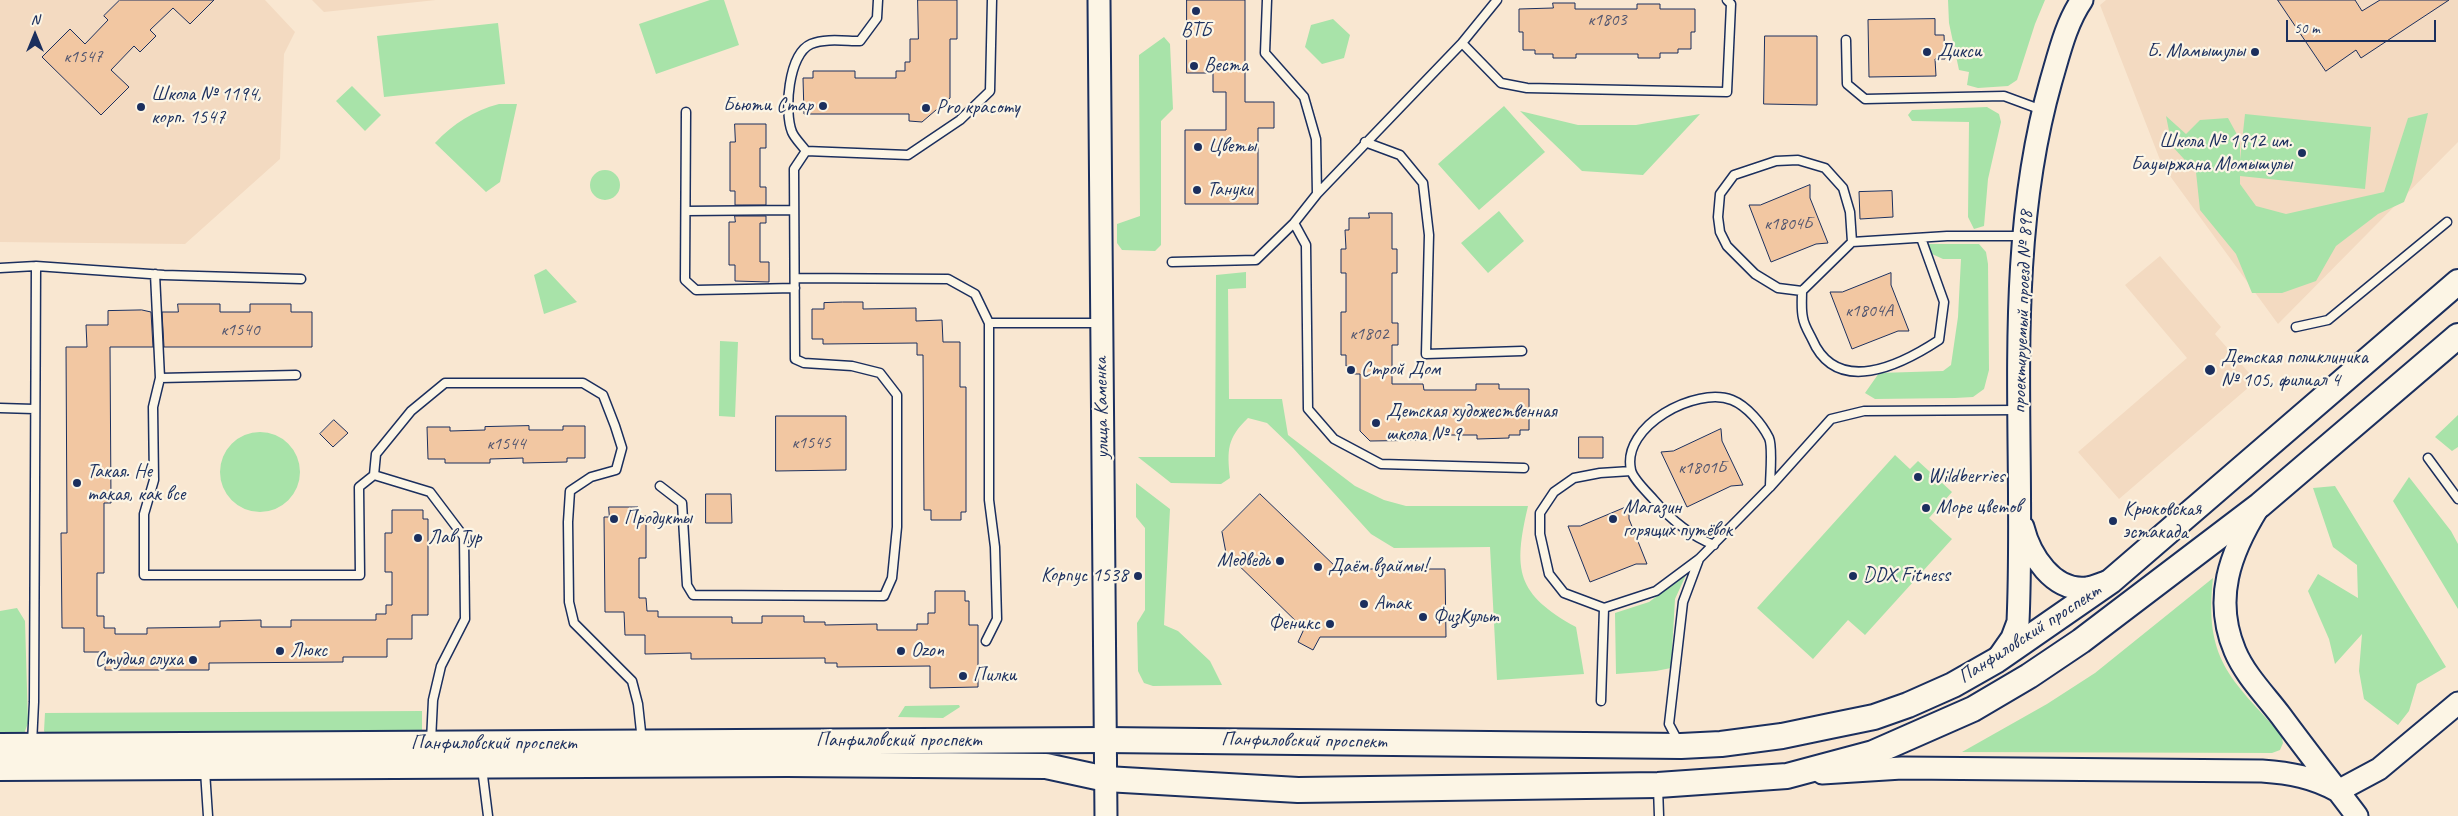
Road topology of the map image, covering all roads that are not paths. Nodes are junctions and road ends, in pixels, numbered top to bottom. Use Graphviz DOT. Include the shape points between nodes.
graph roads {
  1 [pos="878,0"];
  2 [pos="992,0"];
  3 [pos="1099,0"];
  4 [pos="1267,0"];
  5 [pos="1497,0"];
  6 [pos="1728,0"];
  7 [pos="2082,0"];
  8 [pos="1846,40"];
  9 [pos="1462,43"];
  10 [pos="2042,110"];
  11 [pos="686,112"];
  12 [pos="1365,142"];
  13 [pos="806,151"];
  14 [pos="1317,194"];
  15 [pos="794,210"];
  16 [pos="686,211"];
  17 [pos="2447,222"];
  18 [pos="1294,223"];
  19 [pos="2022,236"];
  20 [pos="1921,238"];
  21 [pos="1852,242"];
  22 [pos="1172,262"];
  23 [pos="36,266"];
  24 [pos="0,268"];
  25 [pos="155,274"];
  26 [pos="795,278"];
  27 [pos="301,279"];
  28 [pos="2458,282"];
  29 [pos="795,288"];
  30 [pos="1802,291"];
  31 [pos="989,323"];
  32 [pos="1101,323"];
  33 [pos="2296,327"];
  34 [pos="2458,336"];
  35 [pos="1522,351"];
  36 [pos="296,375"];
  37 [pos="160,378"];
  38 [pos="0,408"];
  39 [pos="34,409"];
  40 [pos="2019,410"];
  41 [pos="2428,458"];
  42 [pos="1524,468"];
  43 [pos="1631,471"];
  44 [pos="374,475"];
  45 [pos="660,486"];
  46 [pos="1770,487"];
  47 [pos="2458,499"];
  48 [pos="2260,505"];
  49 [pos="2018,512"];
  50 [pos="1714,545"];
  51 [pos="1699,559"];
  52 [pos="2111,581"];
  53 [pos="1604,608"];
  54 [pos="986,641"];
  55 [pos="1997,660"];
  56 [pos="1601,701"];
  57 [pos="2458,703"];
  58 [pos="1105,740"];
  59 [pos="642,743"];
  60 [pos="0,746"];
  61 [pos="32,746"];
  62 [pos="1681,746"];
  63 [pos="431,755"];
  64 [pos="482,755"];
  65 [pos="205,757"];
  66 [pos="0,768"];
  67 [pos="1786,776"];
  68 [pos="1106,779"];
  69 [pos="1658,785"];
  70 [pos="2338,791"];
  71 [pos="208,816"];
  72 [pos="488,816"];
  73 [pos="1106,816"];
  74 [pos="1659,816"];
  75 [pos="2357,816"];
  1 -- 13 [label="lane" via="878,18 860,41 818,42 810,44 800,54 787,99 792,132"];
  2 -- 13 [label="lane" via="990,91 960,120 908,155"];
  3 -- 32 [label="main road, улица Каменка"];
  4 -- 14 [label="lane" via="1265,54 1304,97 1316,139"];
  5 -- 9 [label="lane"];
  6 -- 9 [label="lane" via="1731,4 1727,92 1526,88 1501,83"];
  7 -- 10 [label="main road, проектируемый проезд № 898" via="2060,50"];
  8 -- 10 [label="lane" via="1847,84 1865,99 2004,96"];
  9 -- 12 [label="lane"];
  10 -- 19 [label="main road, проектируемый проезд № 898"];
  11 -- 16 [label="lane"];
  12 -- 14 [label="lane"];
  12 -- 35 [label="lane" via="1400,155 1424,183 1429,235 1426,354"];
  13 -- 15 [label="lane" via="794,169"];
  14 -- 18 [label="lane"];
  15 -- 16 [label="lane"];
  15 -- 26 [label="lane"];
  16 -- 29 [label="lane" via="685,280 696,290"];
  17 -- 33 [label="lane" via="2328,320"];
  18 -- 22 [label="lane" via="1256,260"];
  18 -- 42 [label="lane" via="1306,244 1308,409 1334,439 1381,464"];
  19 -- 20 [label="lane"];
  19 -- 40 [label="main road, проектируемый проезд № 898"];
  20 -- 21 [label="lane"];
  20 -- 30 [label="lane" via="1944,302 1939,340 1912,358 1868,372 1839,370 1817,351 1803,319"];
  21 -- 30 [label="lane"];
  21 -- 30 [label="lane" via="1850,212 1843,188 1825,168 1798,160 1776,161 1734,175 1720,194 1720,232 1727,246 1755,274 1778,288"];
  23 -- 24 [label="lane"];
  23 -- 25 [label="lane"];
  23 -- 39 [label="lane"];
  25 -- 27 [label="lane"];
  25 -- 37 [label="lane"];
  26 -- 29 [label="lane"];
  26 -- 31 [label="lane" via="948,278 975,294"];
  28 -- 52 [label="main road, Панфиловский проспект"];
  29 -- 45 [label="lane" via="795,359 880,373 897,395 897,527 892,578 884,596 693,595 687,586 682,503"];
  31 -- 32 [label="lane"];
  31 -- 54 [label="lane" via="989,500 995,547 996,619"];
  32 -- 58 [label="main road, улица Каменка"];
  34 -- 48 [label="main road"];
  36 -- 37 [label="lane"];
  37 -- 44 [label="lane" via="153,407 154,480 144,514 144,575 360,576 359,487"];
  38 -- 39 [label="lane"];
  39 -- 61 [label="lane"];
  40 -- 46 [label="lane" via="1864,411 1831,419"];
  40 -- 49 [label="main road, проектируемый проезд № 898"];
  41 -- 47 [label="lane"];
  43 -- 46 [label="lane" via="1631,453 1641,434 1658,418 1704,396 1733,400 1756,417 1770,440"];
  43 -- 50 [label="lane" via="1672,520 1697,538"];
  43 -- 53 [label="lane" via="1574,478 1554,492 1540,513 1540,534 1549,574 1564,594"];
  44 -- 59 [label="lane" via="376,454 411,411 446,383 584,383 603,395 622,448 616,470 591,477 570,491 568,602 574,623 632,681"];
  44 -- 63 [label="lane" via="430,492 464,537 465,619 441,666 433,700"];
  46 -- 50 [label="lane"];
  48 -- 67 [label="main road, Панфиловский проспект" via="2082,641 1973,709 1873,753"];
  48 -- 70 [label="main road" via="2230,562 2225,592 2229,632 2236,653 2252,678"];
  49 -- 52 [label="main road, проектируемый проезд № 898" via="2028,545 2040,564 2056,579 2070,586 2086,588"];
  49 -- 55 [label="main road, проектируемый проезд № 898" via="2018,622"];
  50 -- 51 [label="lane"];
  51 -- 53 [label="lane" via="1656,591"];
  51 -- 62 [label="lane" via="1684,602 1669,724"];
  52 -- 55 [label="main road, Панфиловский проспект"];
  53 -- 56 [label="lane"];
  55 -- 62 [label="main road, Панфиловский проспект" via="1953,685 1874,717 1782,736"];
  57 -- 70 [label="main road" via="2379,769"];
  58 -- 59 [label="main road, Панфиловский проспект"];
  58 -- 62 [label="main road, Панфиловский проспект"];
  58 -- 68 [label="main road, улица Каменка"];
  59 -- 64 [label="main road, Панфиловский проспект"];
  60 -- 61 [label="main road, Панфиловский проспект"];
  61 -- 65 [label="main road, Панфиловский проспект"];
  63 -- 64 [label="main road, Панфиловский проспект"];
  63 -- 65 [label="main road, Панфиловский проспект"];
  64 -- 68 [label="main road, Панфиловский проспект" via="811,764 1046,766"];
  64 -- 72 [label="lane"];
  65 -- 66 [label="main road, Панфиловский проспект"];
  65 -- 71 [label="lane"];
  67 -- 69 [label="main road, Панфиловский проспект"];
  67 -- 70 [label="main road" via="1902,768 2262,771 2305,777"];
  68 -- 69 [label="main road, Панфиловский проспект" via="1298,790"];
  68 -- 73 [label="main road, улица Каменка"];
  69 -- 74 [label="lane"];
  70 -- 75 [label="main road"];
}
